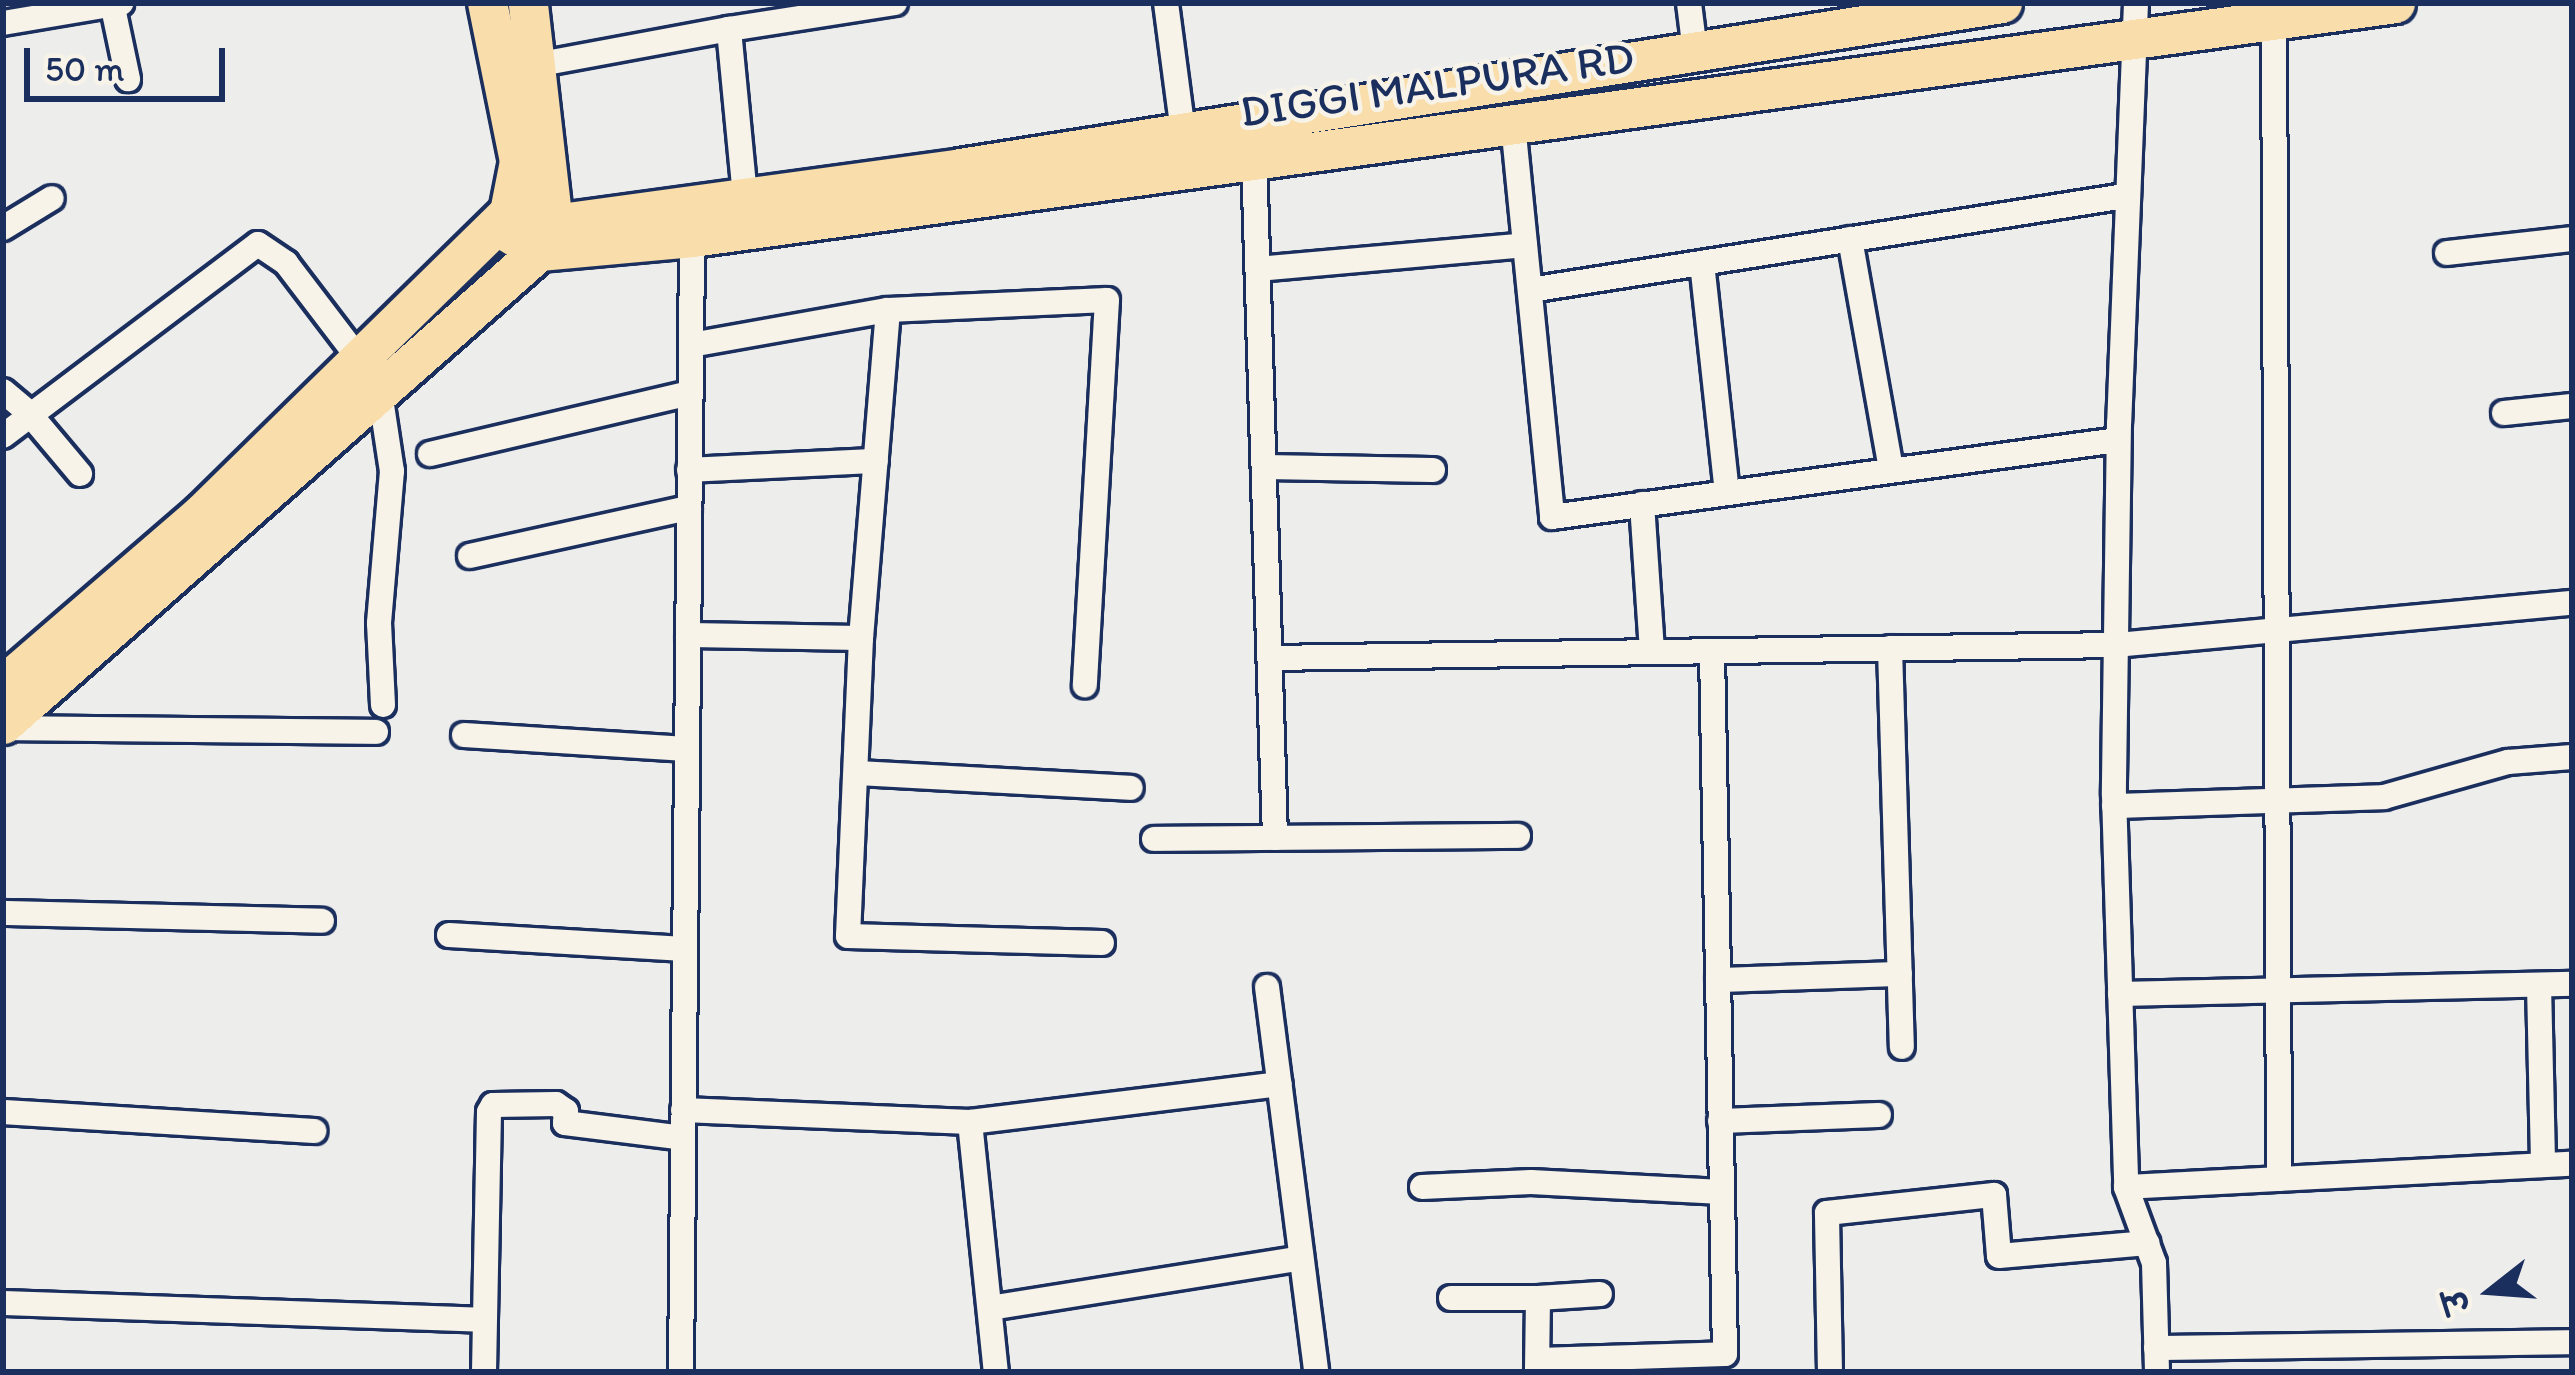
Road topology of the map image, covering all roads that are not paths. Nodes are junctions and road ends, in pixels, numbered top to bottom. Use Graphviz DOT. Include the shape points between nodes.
graph roads {
  1 [pos="487,3"];
  2 [pos="528,3"];
  3 [pos="895,3"];
  4 [pos="1166,3"];
  5 [pos="1689,3"];
  6 [pos="2002,3"];
  7 [pos="2395,3"];
  8 [pos="116,4"];
  9 [pos="2274,20"];
  10 [pos="2135,21"];
  11 [pos="3,23"];
  12 [pos="729,29"];
  13 [pos="1695,52"];
  14 [pos="535,65"];
  15 [pos="128,79"];
  16 [pos="1513,124"];
  17 [pos="1183,133"];
  18 [pos="1255,158"];
  19 [pos="746,196"];
  20 [pos="2126,196"];
  21 [pos="52,197"];
  22 [pos="504,219"];
  23 [pos="3,228"];
  24 [pos="546,237"];
  25 [pos="692,237"];
  26 [pos="1850,239"];
  27 [pos="2572,239"];
  28 [pos="1525,245"];
  29 [pos="2447,254"];
  30 [pos="1702,263"];
  31 [pos="1258,269"];
  32 [pos="1530,290"];
  33 [pos="888,310"];
  34 [pos="691,345"];
  35 [pos="370,376"];
  36 [pos="3,391"];
  37 [pos="690,393"];
  38 [pos="2572,406"];
  39 [pos="28,412"];
  40 [pos="2504,413"];
  41 [pos="3,436"];
  42 [pos="2118,440"];
  43 [pos="430,454"];
  44 [pos="876,461"];
  45 [pos="1264,467"];
  46 [pos="689,470"];
  47 [pos="1433,470"];
  48 [pos="1891,470"];
  49 [pos="80,474"];
  50 [pos="1727,493"];
  51 [pos="1642,504"];
  52 [pos="689,508"];
  53 [pos="470,556"];
  54 [pos="2572,603"];
  55 [pos="2277,631"];
  56 [pos="688,634"];
  57 [pos="862,638"];
  58 [pos="2116,645"];
  59 [pos="1890,648"];
  60 [pos="1712,651"];
  61 [pos="1652,652"];
  62 [pos="1270,658"];
  63 [pos="3,685"];
  64 [pos="1085,685"];
  65 [pos="383,705"];
  66 [pos="3,726"];
  67 [pos="376,732"];
  68 [pos="464,734"];
  69 [pos="687,748"];
  70 [pos="2572,758"];
  71 [pos="856,773"];
  72 [pos="1131,788"];
  73 [pos="2277,804"];
  74 [pos="2114,806"];
  75 [pos="1519,836"];
  76 [pos="1275,838"];
  77 [pos="1154,839"];
  78 [pos="3,913"];
  79 [pos="322,921"];
  80 [pos="448,935"];
  81 [pos="1102,943"];
  82 [pos="685,949"];
  83 [pos="1900,974"];
  84 [pos="1718,980"];
  85 [pos="2572,984"];
  86 [pos="2539,985"];
  87 [pos="1268,987"];
  88 [pos="2278,991"];
  89 [pos="2120,994"];
  90 [pos="1902,1047"];
  91 [pos="1280,1084"];
  92 [pos="683,1111"];
  93 [pos="3,1112"];
  94 [pos="1880,1115"];
  95 [pos="1720,1121"];
  96 [pos="970,1122"];
  97 [pos="314,1131"];
  98 [pos="683,1138"];
  99 [pos="2572,1163"];
  100 [pos="2543,1165"];
  101 [pos="2279,1179"];
  102 [pos="2126,1186"];
  103 [pos="1422,1187"];
  104 [pos="1722,1192"];
  105 [pos="2147,1243"];
  106 [pos="1301,1258"];
  107 [pos="1600,1294"];
  108 [pos="1451,1298"];
  109 [pos="1538,1298"];
  110 [pos="3,1303"];
  111 [pos="990,1308"];
  112 [pos="484,1320"];
  113 [pos="2572,1342"];
  114 [pos="2156,1360"];
  115 [pos="1538,1366"];
  116 [pos="484,1372"];
  117 [pos="681,1372"];
  118 [pos="996,1372"];
  119 [pos="1316,1372"];
  120 [pos="1830,1372"];
  1 -- 22 [label="main road" via="519,161"];
  2 -- 14 [label="main road"];
  3 -- 12 [label="street"];
  4 -- 17 [label="street"];
  5 -- 13 [label="street"];
  6 -- 13 [label="main road, DIGGI MALPURA RD"];
  7 -- 9 [label="main road, DIGGI MALPURA RD"];
  8 -- 11 [label="street"];
  8 -- 15 [label="street"];
  9 -- 10 [label="main road, DIGGI MALPURA RD"];
  9 -- 55 [label="street"];
  10 -- 16 [label="main road, DIGGI MALPURA RD"];
  10 -- 20 [label="street"];
  12 -- 14 [label="street"];
  12 -- 19 [label="street"];
  13 -- 17 [label="main road, DIGGI MALPURA RD"];
  14 -- 24 [label="main road"];
  16 -- 18 [label="main road, DIGGI MALPURA RD"];
  16 -- 28 [label="street"];
  17 -- 19 [label="main road, DIGGI MALPURA RD"];
  18 -- 25 [label="main road, DIGGI MALPURA RD"];
  18 -- 31 [label="street"];
  19 -- 24 [label="main road, DIGGI MALPURA RD"];
  20 -- 26 [label="street"];
  20 -- 42 [label="street"];
  21 -- 23 [label="street"];
  22 -- 24 [label="main road, DIGGI MALPURA RD"];
  22 -- 35 [label="main road"];
  24 -- 25 [label="main road, DIGGI MALPURA RD"];
  24 -- 35 [label="main road"];
  25 -- 34 [label="street"];
  26 -- 30 [label="street"];
  26 -- 48 [label="street"];
  27 -- 29 [label="street"];
  28 -- 31 [label="street"];
  28 -- 32 [label="street"];
  30 -- 32 [label="street"];
  30 -- 50 [label="street"];
  31 -- 45 [label="street"];
  32 -- 51 [label="street" via="1552,517"];
  33 -- 34 [label="street"];
  33 -- 44 [label="street"];
  33 -- 64 [label="street" via="1107,300"];
  34 -- 37 [label="street"];
  35 -- 39 [label="street" via="286,263 258,244"];
  35 -- 63 [label="main road"];
  35 -- 65 [label="street" via="392,471 379,623"];
  35 -- 66 [label="main road"];
  36 -- 39 [label="street"];
  37 -- 43 [label="street"];
  37 -- 46 [label="street"];
  38 -- 40 [label="street"];
  39 -- 41 [label="street"];
  39 -- 49 [label="street"];
  42 -- 48 [label="street"];
  42 -- 58 [label="street"];
  44 -- 46 [label="street"];
  44 -- 57 [label="street"];
  45 -- 47 [label="street"];
  45 -- 62 [label="street"];
  46 -- 52 [label="street"];
  48 -- 50 [label="street"];
  50 -- 51 [label="street"];
  51 -- 61 [label="street"];
  52 -- 53 [label="street"];
  52 -- 56 [label="street"];
  54 -- 55 [label="street"];
  55 -- 58 [label="street"];
  55 -- 73 [label="street"];
  56 -- 57 [label="street"];
  56 -- 69 [label="street"];
  57 -- 71 [label="street"];
  58 -- 59 [label="street"];
  58 -- 74 [label="street"];
  59 -- 60 [label="street"];
  59 -- 83 [label="street"];
  60 -- 61 [label="street"];
  60 -- 84 [label="street"];
  61 -- 62 [label="street"];
  62 -- 76 [label="street"];
  66 -- 67 [label="street"];
  68 -- 69 [label="street"];
  69 -- 82 [label="street"];
  70 -- 73 [label="street" via="2508,762 2384,797"];
  71 -- 72 [label="street"];
  71 -- 81 [label="street" via="848,936"];
  73 -- 74 [label="street"];
  73 -- 88 [label="street"];
  74 -- 89 [label="street"];
  75 -- 76 [label="street"];
  76 -- 77 [label="street"];
  78 -- 79 [label="street"];
  80 -- 82 [label="street"];
  82 -- 92 [label="street"];
  83 -- 84 [label="street"];
  83 -- 90 [label="street"];
  84 -- 95 [label="street"];
  85 -- 86 [label="street"];
  86 -- 88 [label="street"];
  86 -- 100 [label="street"];
  87 -- 91 [label="street"];
  88 -- 89 [label="street"];
  88 -- 101 [label="street"];
  89 -- 102 [label="street"];
  91 -- 96 [label="street"];
  91 -- 106 [label="street"];
  92 -- 96 [label="street"];
  92 -- 98 [label="street"];
  93 -- 97 [label="street"];
  94 -- 95 [label="street"];
  95 -- 104 [label="street"];
  96 -- 111 [label="street"];
  98 -- 112 [label="street" via="564,1136 566,1111 556,1104 494,1105"];
  98 -- 117 [label="street"];
  99 -- 100 [label="street"];
  100 -- 101 [label="street"];
  101 -- 102 [label="street"];
  102 -- 105 [label="street"];
  103 -- 104 [label="street" via="1531,1182"];
  104 -- 115 [label="street" via="1724,1354"];
  105 -- 114 [label="street"];
  105 -- 120 [label="street" via="2000,1256 1994,1195 1828,1213"];
  106 -- 111 [label="street"];
  106 -- 119 [label="street"];
  107 -- 109 [label="street"];
  108 -- 109 [label="street"];
  109 -- 115 [label="street"];
  110 -- 112 [label="street"];
  111 -- 118 [label="street"];
  112 -- 116 [label="street"];
  113 -- 114 [label="street"];
}
